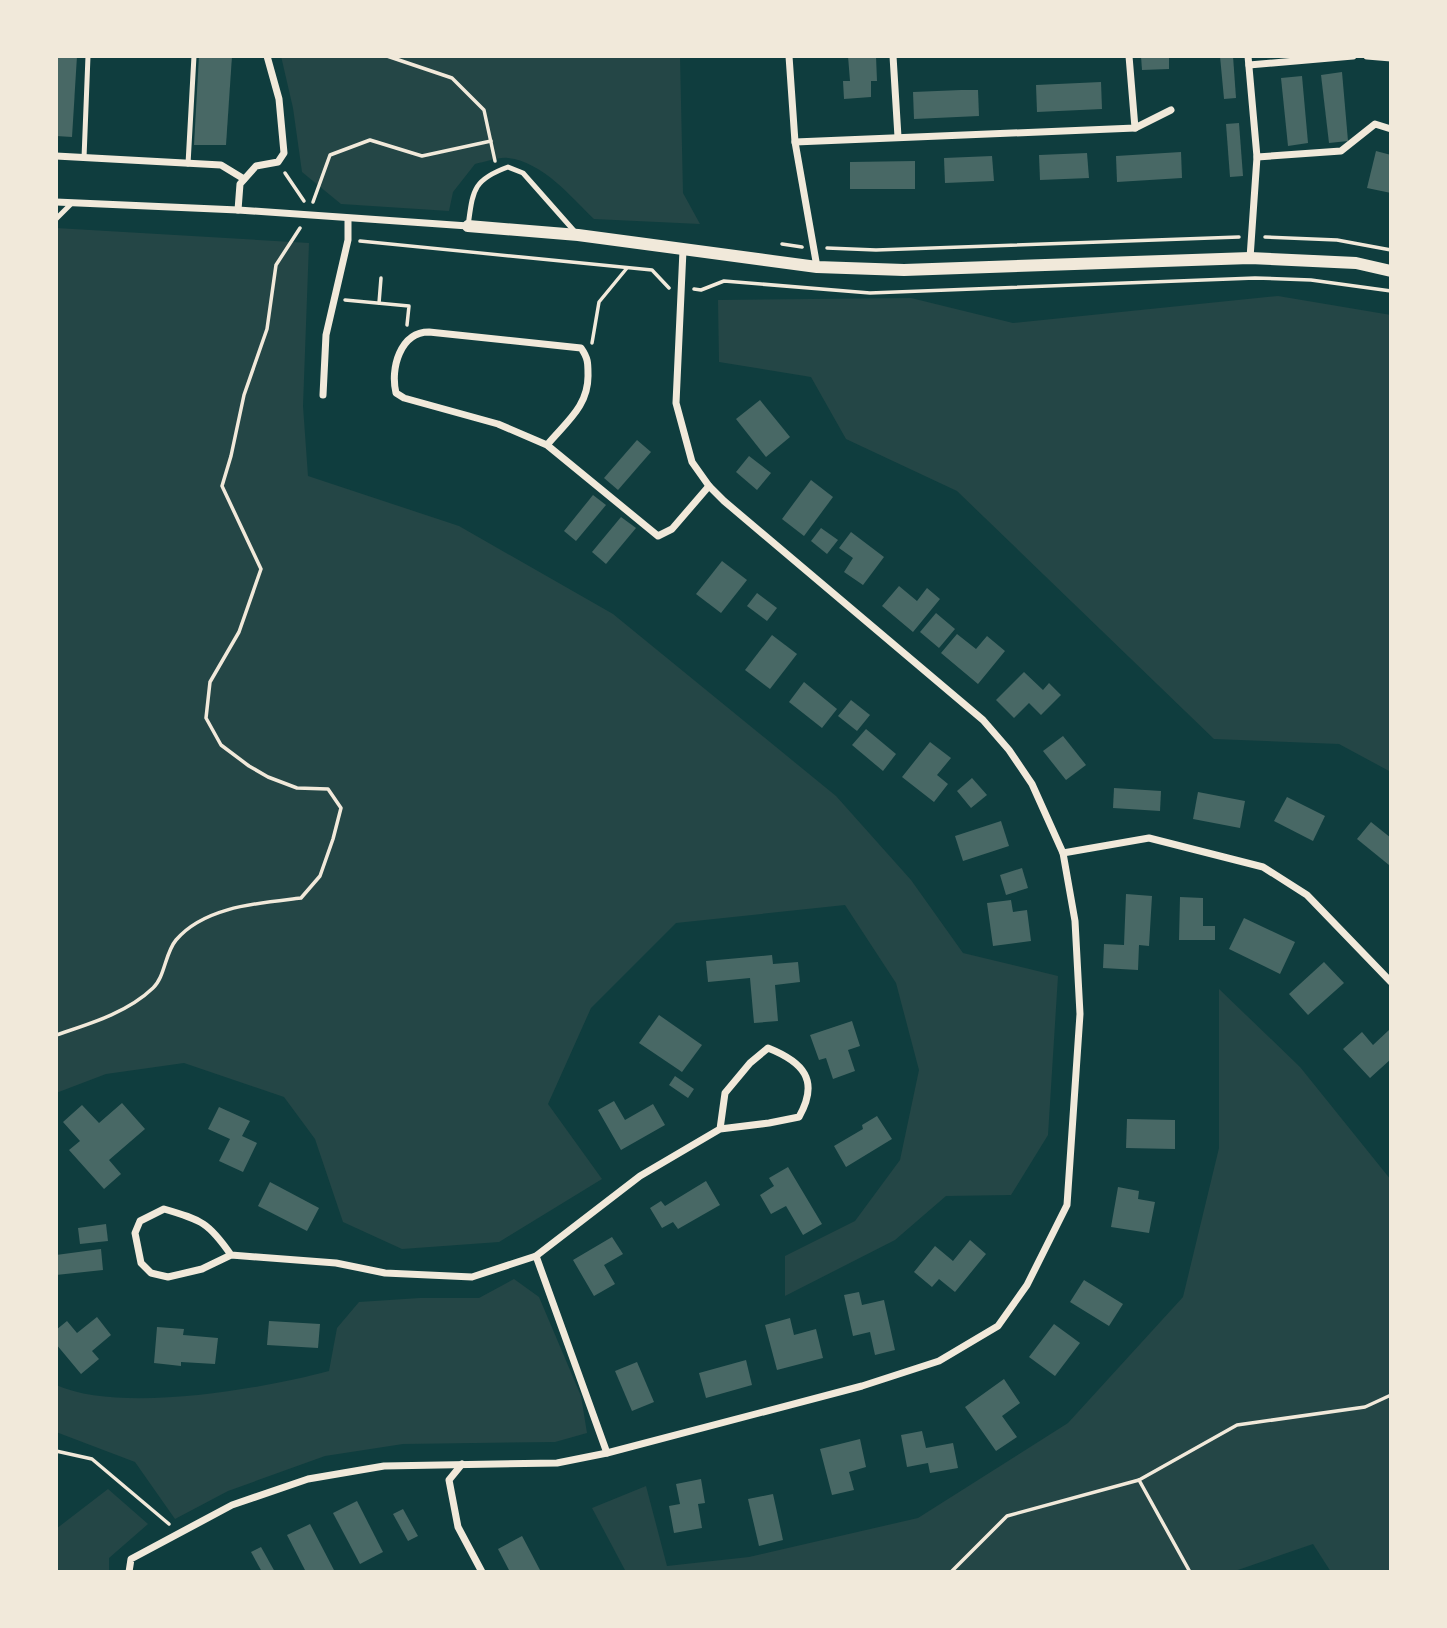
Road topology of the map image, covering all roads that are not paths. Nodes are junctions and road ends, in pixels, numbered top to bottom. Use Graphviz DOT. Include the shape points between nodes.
graph roads {
  1 [pos="88,56"];
  2 [pos="194,56"];
  3 [pos="267,56"];
  4 [pos="789,56"];
  5 [pos="893,56"];
  6 [pos="1129,56"];
  7 [pos="1353,56"];
  8 [pos="1367,56"];
  9 [pos="1391,58"];
  10 [pos="1249,60"];
  11 [pos="1171,110"];
  12 [pos="1135,128"];
  13 [pos="1391,129"];
  14 [pos="898,136"];
  15 [pos="795,142"];
  16 [pos="56,156"];
  17 [pos="1256,157"];
  18 [pos="83,158"];
  19 [pos="188,164"];
  20 [pos="244,179"];
  21 [pos="56,202"];
  22 [pos="72,203"];
  23 [pos="238,211"];
  24 [pos="56,219"];
  25 [pos="348,219"];
  26 [pos="468,226"];
  27 [pos="578,235"];
  28 [pos="683,250"];
  29 [pos="1250,258"];
  30 [pos="817,267"];
  31 [pos="1391,271"];
  32 [pos="323,395"];
  33 [pos="547,445"];
  34 [pos="709,486"];
  35 [pos="1063,853"];
  36 [pos="1391,982"];
  37 [pos="720,1129"];
  38 [pos="231,1255"];
  39 [pos="536,1256"];
  40 [pos="607,1453"];
  41 [pos="462,1464"];
  42 [pos="129,1572"];
  43 [pos="482,1572"];
  1 -- 18 [label="lane"];
  2 -- 19 [label="lane"];
  3 -- 20 [label="street" via="279,99 284,153 278,162 256,166"];
  4 -- 15 [label="street"];
  5 -- 14 [label="street"];
  6 -- 12 [label="street"];
  7 -- 10 [label="street"];
  8 -- 9 [label="street"];
  10 -- 17 [label="street"];
  11 -- 12 [label="street"];
  12 -- 14 [label="street"];
  13 -- 17 [label="street" via="1375,124 1340,150"];
  14 -- 15 [label="street"];
  15 -- 30 [label="street"];
  16 -- 18 [label="street"];
  17 -- 29 [label="street"];
  18 -- 19 [label="street"];
  19 -- 20 [label="street" via="220,165"];
  20 -- 23 [label="street"];
  21 -- 22 [label="street"];
  22 -- 23 [label="street"];
  22 -- 24 [label="lane"];
  23 -- 25 [label="street" via="310,211"];
  25 -- 26 [label="street"];
  25 -- 32 [label="street" via="348,240 327,335"];
  26 -- 27 [label="street"];
  26 -- 27 [label="lane" via="477,185 488,173 508,167 523,173"];
  27 -- 28 [label="street"];
  28 -- 30 [label="street"];
  28 -- 34 [label="street" via="676,403 692,462"];
  29 -- 30 [label="street" via="904,270"];
  29 -- 31 [label="street" via="1356,263"];
  33 -- 33 [label="street" via="588,390 588,358 581,348 429,332 405,341 398,359 396,393 498,424"];
  33 -- 34 [label="street" via="658,536 673,529"];
  34 -- 35 [label="street" via="983,720 1032,785"];
  35 -- 36 [label="street" via="1149,838 1263,867 1307,895"];
  35 -- 40 [label="street" via="1075,921 1080,1014 1067,1205 1027,1285 998,1326 939,1361 862,1386"];
  37 -- 37 [label="street" via="799,1116 808,1100 807,1076 789,1056 768,1048 725,1093"];
  37 -- 39 [label="street" via="639,1176"];
  38 -- 38 [label="street" via="214,1229 164,1209 140,1221 135,1233 141,1263 150,1273 168,1277 191,1272"];
  38 -- 39 [label="street" via="336,1263 385,1273 472,1277"];
  39 -- 40 [label="street"];
  40 -- 41 [label="street" via="557,1462"];
  41 -- 42 [label="street" via="384,1466 308,1479 232,1505 131,1559"];
  41 -- 43 [label="street" via="449,1480 458,1527"];
}
